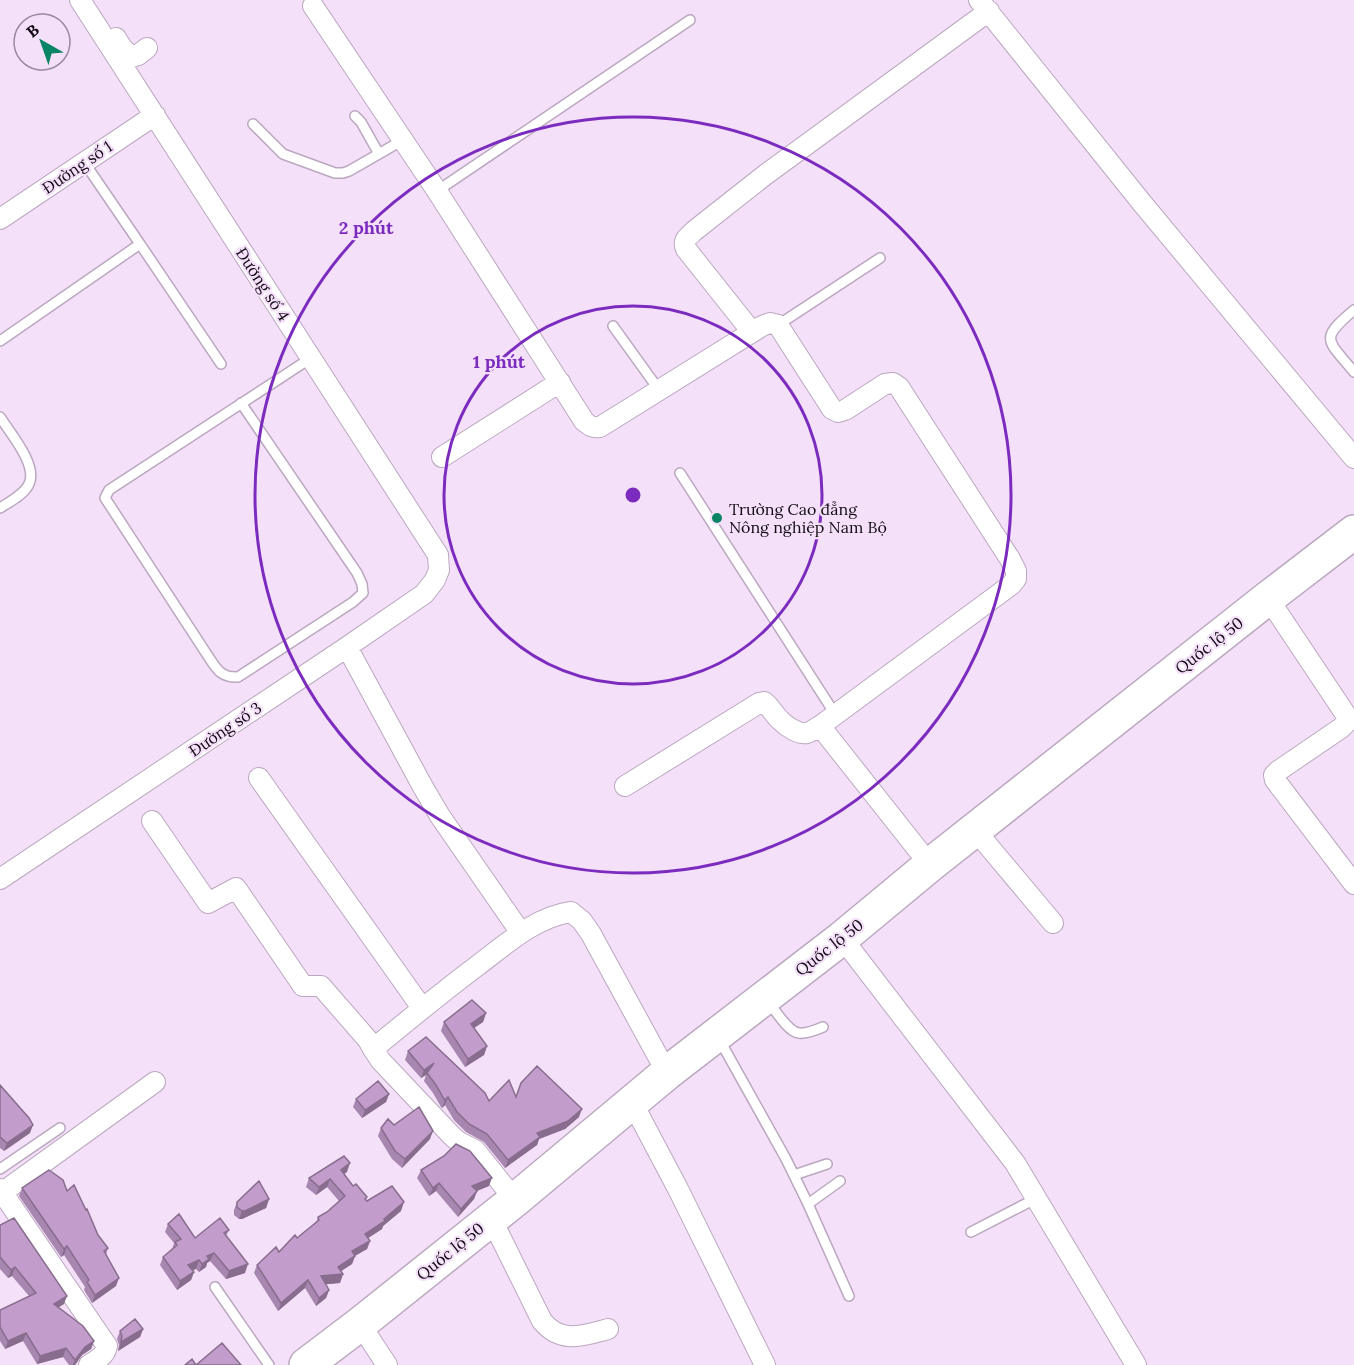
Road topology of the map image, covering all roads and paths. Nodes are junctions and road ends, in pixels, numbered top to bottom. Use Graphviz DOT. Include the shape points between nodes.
graph roads {
  1 [pos="80,0"];
  2 [pos="93,0"];
  3 [pos="313,6"];
  4 [pos="984,6"];
  5 [pos="690,20"];
  6 [pos="147,48"];
  7 [pos="154,115"];
  8 [pos="355,116"];
  9 [pos="253,124"];
  10 [pos="403,140"];
  11 [pos="379,154"];
  12 [pos="84,162"];
  13 [pos="437,191"];
  14 [pos="0,219"];
  15 [pos="140,244"];
  16 [pos="880,258"];
  17 [pos="1354,310"];
  18 [pos="778,325"];
  19 [pos="613,327"];
  20 [pos="752,332"];
  21 [pos="0,341"];
  22 [pos="311,358"];
  23 [pos="221,364"];
  24 [pos="1354,372"];
  25 [pos="560,382"];
  26 [pos="658,390"];
  27 [pos="241,403"];
  28 [pos="0,417"];
  29 [pos="442,457"];
  30 [pos="1354,458"];
  31 [pos="680,473"];
  32 [pos="0,508"];
  33 [pos="1354,532"];
  34 [pos="439,570"];
  35 [pos="1268,598"];
  36 [pos="347,647"];
  37 [pos="827,720"];
  38 [pos="259,778"];
  39 [pos="624,786"];
  40 [pos="152,821"];
  41 [pos="975,830"];
  42 [pos="930,865"];
  43 [pos="0,879"];
  44 [pos="1354,884"];
  45 [pos="1053,923"];
  46 [pos="521,933"];
  47 [pos="842,938"];
  48 [pos="765,997"];
  49 [pos="422,1008"];
  50 [pos="823,1027"];
  51 [pos="716,1034"];
  52 [pos="373,1049"];
  53 [pos="667,1073"];
  54 [pos="155,1082"];
  55 [pos="632,1102"];
  56 [pos="60,1128"];
  57 [pos="827,1164"];
  58 [pos="0,1169"];
  59 [pos="794,1175"];
  60 [pos="840,1181"];
  61 [pos="1,1191"];
  62 [pos="1037,1198"];
  63 [pos="808,1204"];
  64 [pos="503,1209"];
  65 [pos="971,1232"];
  66 [pos="215,1287"];
  67 [pos="849,1296"];
  68 [pos="360,1324"];
  69 [pos="608,1329"];
  70 [pos="88,1365"];
  71 [pos="269,1365"];
  72 [pos="306,1365"];
  73 [pos="387,1365"];
  74 [pos="765,1365"];
  75 [pos="1136,1365"];
  1 -- 7 [label="street, Đường số 4"];
  2 -- 6 [label="street" via="122,48 132,57"];
  3 -- 10 [label="street"];
  4 -- 20 [label="street" via="685,240 686,249"];
  4 -- 30 [label="street"];
  5 -- 13 [label="lane"];
  7 -- 12 [label="street, Đường số 1"];
  7 -- 22 [label="street, Đường số 4"];
  8 -- 11 [label="lane"];
  9 -- 11 [label="lane" via="283,154 334,173 349,171"];
  10 -- 11 [label="lane"];
  10 -- 13 [label="street"];
  12 -- 14 [label="street, Đường số 1"];
  12 -- 15 [label="lane"];
  13 -- 25 [label="street"];
  15 -- 21 [label="lane"];
  15 -- 23 [label="lane"];
  16 -- 18 [label="lane"];
  17 -- 24 [label="lane" via="1338,323 1330,338"];
  18 -- 20 [label="street" via="770,323"];
  18 -- 37 [label="street" via="832,410 845,411 885,384 893,382 899,387 1016,571 1011,585"];
  19 -- 26 [label="lane"];
  20 -- 26 [label="street"];
  22 -- 27 [label="lane"];
  22 -- 34 [label="street, Đường số 4" via="438,555"];
  25 -- 26 [label="street" via="584,421 593,428"];
  25 -- 29 [label="street"];
  27 -- 27 [label="lane" via="357,573 363,593 238,677 229,678 220,673 206,653 105,498 109,490"];
  28 -- 32 [label="lane" via="29,462 32,475 28,486"];
  31 -- 37 [label="lane"];
  33 -- 35 [label="highway, Quốc lộ 50"];
  34 -- 36 [label="street, Đường số 3" via="424,594"];
  35 -- 41 [label="highway, Quốc lộ 50"];
  35 -- 44 [label="street" via="1348,718 1341,728 1278,771 1275,780"];
  36 -- 43 [label="street, Đường số 3"];
  36 -- 46 [label="street" via="440,816"];
  37 -- 39 [label="street" via="801,733 781,721 769,705 759,703"];
  37 -- 42 [label="street"];
  38 -- 49 [label="street"];
  40 -- 52 [label="street" via="208,903 236,888 303,986 321,986"];
  41 -- 42 [label="highway, Quốc lộ 50"];
  41 -- 45 [label="street"];
  42 -- 47 [label="highway, Quốc lộ 50"];
  46 -- 49 [label="street"];
  46 -- 53 [label="street" via="564,913 576,915 591,934"];
  47 -- 48 [label="highway, Quốc lộ 50"];
  47 -- 62 [label="street" via="1015,1163"];
  48 -- 50 [label="lane" via="790,1029 800,1033"];
  48 -- 51 [label="highway, Quốc lộ 50"];
  49 -- 52 [label="street"];
  51 -- 53 [label="highway, Quốc lộ 50"];
  51 -- 59 [label="lane"];
  52 -- 64 [label="street" via="452,1136 475,1150"];
  53 -- 55 [label="highway, Quốc lộ 50"];
  54 -- 61 [label="street"];
  55 -- 64 [label="highway, Quốc lộ 50"];
  55 -- 74 [label="street"];
  56 -- 58 [label="lane"];
  57 -- 59 [label="lane"];
  59 -- 63 [label="lane"];
  60 -- 63 [label="lane"];
  61 -- 70 [label="street" via="107,1346 106,1352"];
  62 -- 65 [label="lane"];
  62 -- 75 [label="street"];
  63 -- 67 [label="lane"];
  64 -- 68 [label="highway, Quốc lộ 50"];
  64 -- 69 [label="street" via="542,1321 549,1330 569,1337"];
  66 -- 71 [label="lane"];
  68 -- 72 [label="highway, Quốc lộ 50"];
  68 -- 73 [label="street"];
}
